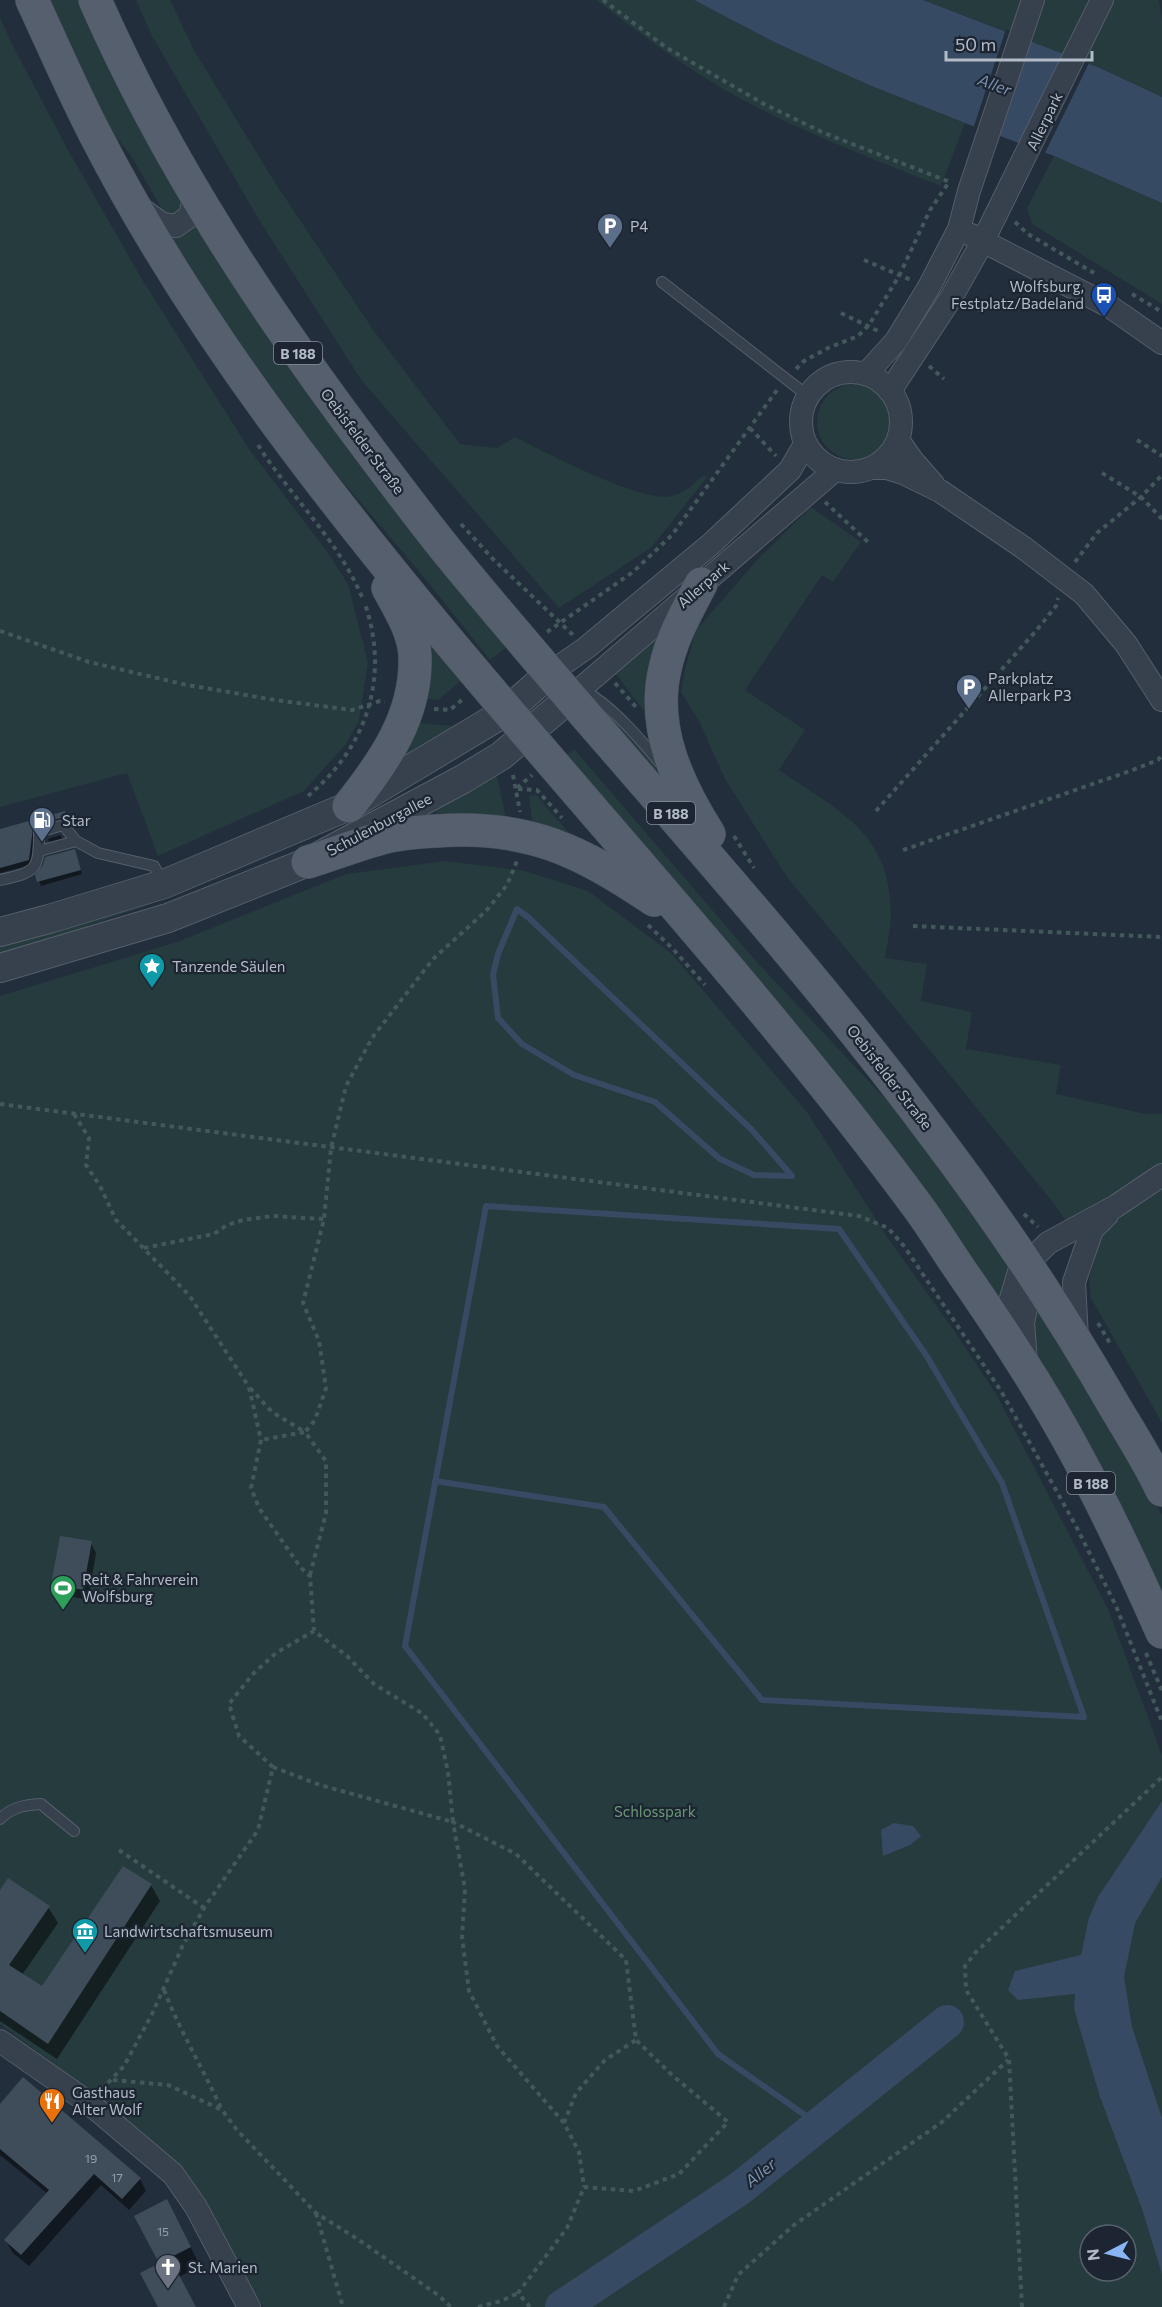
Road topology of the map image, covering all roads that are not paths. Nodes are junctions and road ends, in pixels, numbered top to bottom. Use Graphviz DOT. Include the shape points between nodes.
graph roads {
  1 [pos="32,0"];
  2 [pos="95,0"];
  3 [pos="1033,0"];
  4 [pos="1099,7"];
  5 [pos="195,194"];
  6 [pos="131,200"];
  7 [pos="959,229"];
  8 [pos="983,241"];
  9 [pos="662,282"];
  10 [pos="1162,343"];
  11 [pos="866,374"];
  12 [pos="890,391"];
  13 [pos="808,396"];
  14 [pos="898,440"];
  15 [pos="805,444"];
  16 [pos="872,468"];
  17 [pos="835,470"];
  18 [pos="940,491"];
  19 [pos="355,528"];
  20 [pos="701,584"];
  21 [pos="560,685"];
  22 [pos="1162,700"];
  23 [pos="517,723"];
  24 [pos="684,791"];
  25 [pos="349,806"];
  26 [pos="76,841"];
  27 [pos="39,851"];
  28 [pos="308,862"];
  29 [pos="0,880"];
  30 [pos="164,884"];
  31 [pos="168,918"];
  32 [pos="686,920"];
  33 [pos="771,929"];
  34 [pos="0,932"];
  35 [pos="0,968"];
  36 [pos="1162,1175"];
  37 [pos="1116,1206"];
  38 [pos="1028,1265"];
  39 [pos="1008,1341"];
  40 [pos="1077,1341"];
  41 [pos="1028,1371"];
  42 [pos="1162,1490"];
  43 [pos="1162,1632"];
  44 [pos="0,1819"];
  45 [pos="74,1831"];
  46 [pos="0,2041"];
  47 [pos="249,2307"];
  1 -- 6 [label="main road, B 188" via="95,136"];
  2 -- 5 [label="main road, Oebisfelder Straße / B 188" via="145,105"];
  3 -- 7 [label="street" via="982,156 960,186"];
  4 -- 8 [label="street, Allerpark"];
  5 -- 6 [label="street" via="190,216 176,226 162,224"];
  5 -- 21 [label="main road, Oebisfelder Straße / B 188" via="322,387 444,548"];
  6 -- 19 [label="main road, B 188" via="206,323"];
  7 -- 8 [label="street"];
  7 -- 11 [label="street" via="896,341"];
  8 -- 10 [label="street" via="1109,306"];
  8 -- 12 [label="street, Allerpark"];
  9 -- 13 [label="lane"];
  11 -- 12 [label="street"];
  11 -- 13 [label="street" via="832,375"];
  12 -- 14 [label="street" via="901,423"];
  13 -- 15 [label="street" via="801,414"];
  14 -- 16 [label="street" via="884,461"];
  14 -- 18 [label="street"];
  15 -- 17 [label="street" via="821,464"];
  15 -- 21 [label="street, Allerpark" via="790,470 711,544 586,648"];
  16 -- 17 [label="street" via="860,472"];
  16 -- 18 [label="street" via="903,473"];
  17 -- 20 [label="street, Allerpark"];
  18 -- 22 [label="street" via="1084,594 1126,644"];
  19 -- 23 [label="main road, B 188"];
  19 -- 25 [label="main road" via="405,620 415,655 412,692 402,729 372,778"];
  20 -- 21 [label="street, Allerpark" via="644,637"];
  20 -- 24 [label="main road" via="678,629 662,684 664,728"];
  21 -- 23 [label="street, Schulenburgallee"];
  21 -- 24 [label="lane" via="593,696 611,709"];
  21 -- 33 [label="main road, Oebisfelder Straße / B 188"];
  23 -- 25 [label="street, Schulenburgallee"];
  23 -- 28 [label="street, Schulenburgallee" via="501,756"];
  23 -- 32 [label="main road, B 188"];
  24 -- 33 [label="main road"];
  25 -- 30 [label="street, Schulenburgallee"];
  26 -- 27 [label="lane"];
  26 -- 27 [label="lane" via="63,825 39,832"];
  26 -- 30 [label="lane" via="98,853 154,866"];
  27 -- 29 [label="lane" via="36,866 27,874"];
  28 -- 31 [label="street, Schulenburgallee"];
  28 -- 32 [label="main road" via="384,838 421,832 466,829 522,834 576,853"];
  30 -- 31 [label="street"];
  30 -- 34 [label="street, Schulenburgallee"];
  31 -- 35 [label="street, Schulenburgallee"];
  32 -- 39 [label="main road, B 188" via="861,1132 922,1212"];
  33 -- 38 [label="main road, Oebisfelder Straße / B 188" via="893,1078"];
  36 -- 37 [label="street"];
  37 -- 38 [label="street" via="1048,1243"];
  37 -- 40 [label="street" via="1092,1230 1074,1282"];
  38 -- 39 [label="street" via="1019,1272 1009,1305"];
  38 -- 40 [label="main road, Oebisfelder Straße / B 188"];
  38 -- 41 [label="street" via="1030,1288 1023,1332"];
  39 -- 41 [label="main road, B 188"];
  40 -- 42 [label="main road, Oebisfelder Straße / B 188"];
  41 -- 43 [label="main road, B 188" via="1074,1449"];
  44 -- 45 [label="lane" via="24,1805 41,1804"];
  46 -- 47 [label="street" via="89,2103 173,2174 196,2207"];
}
